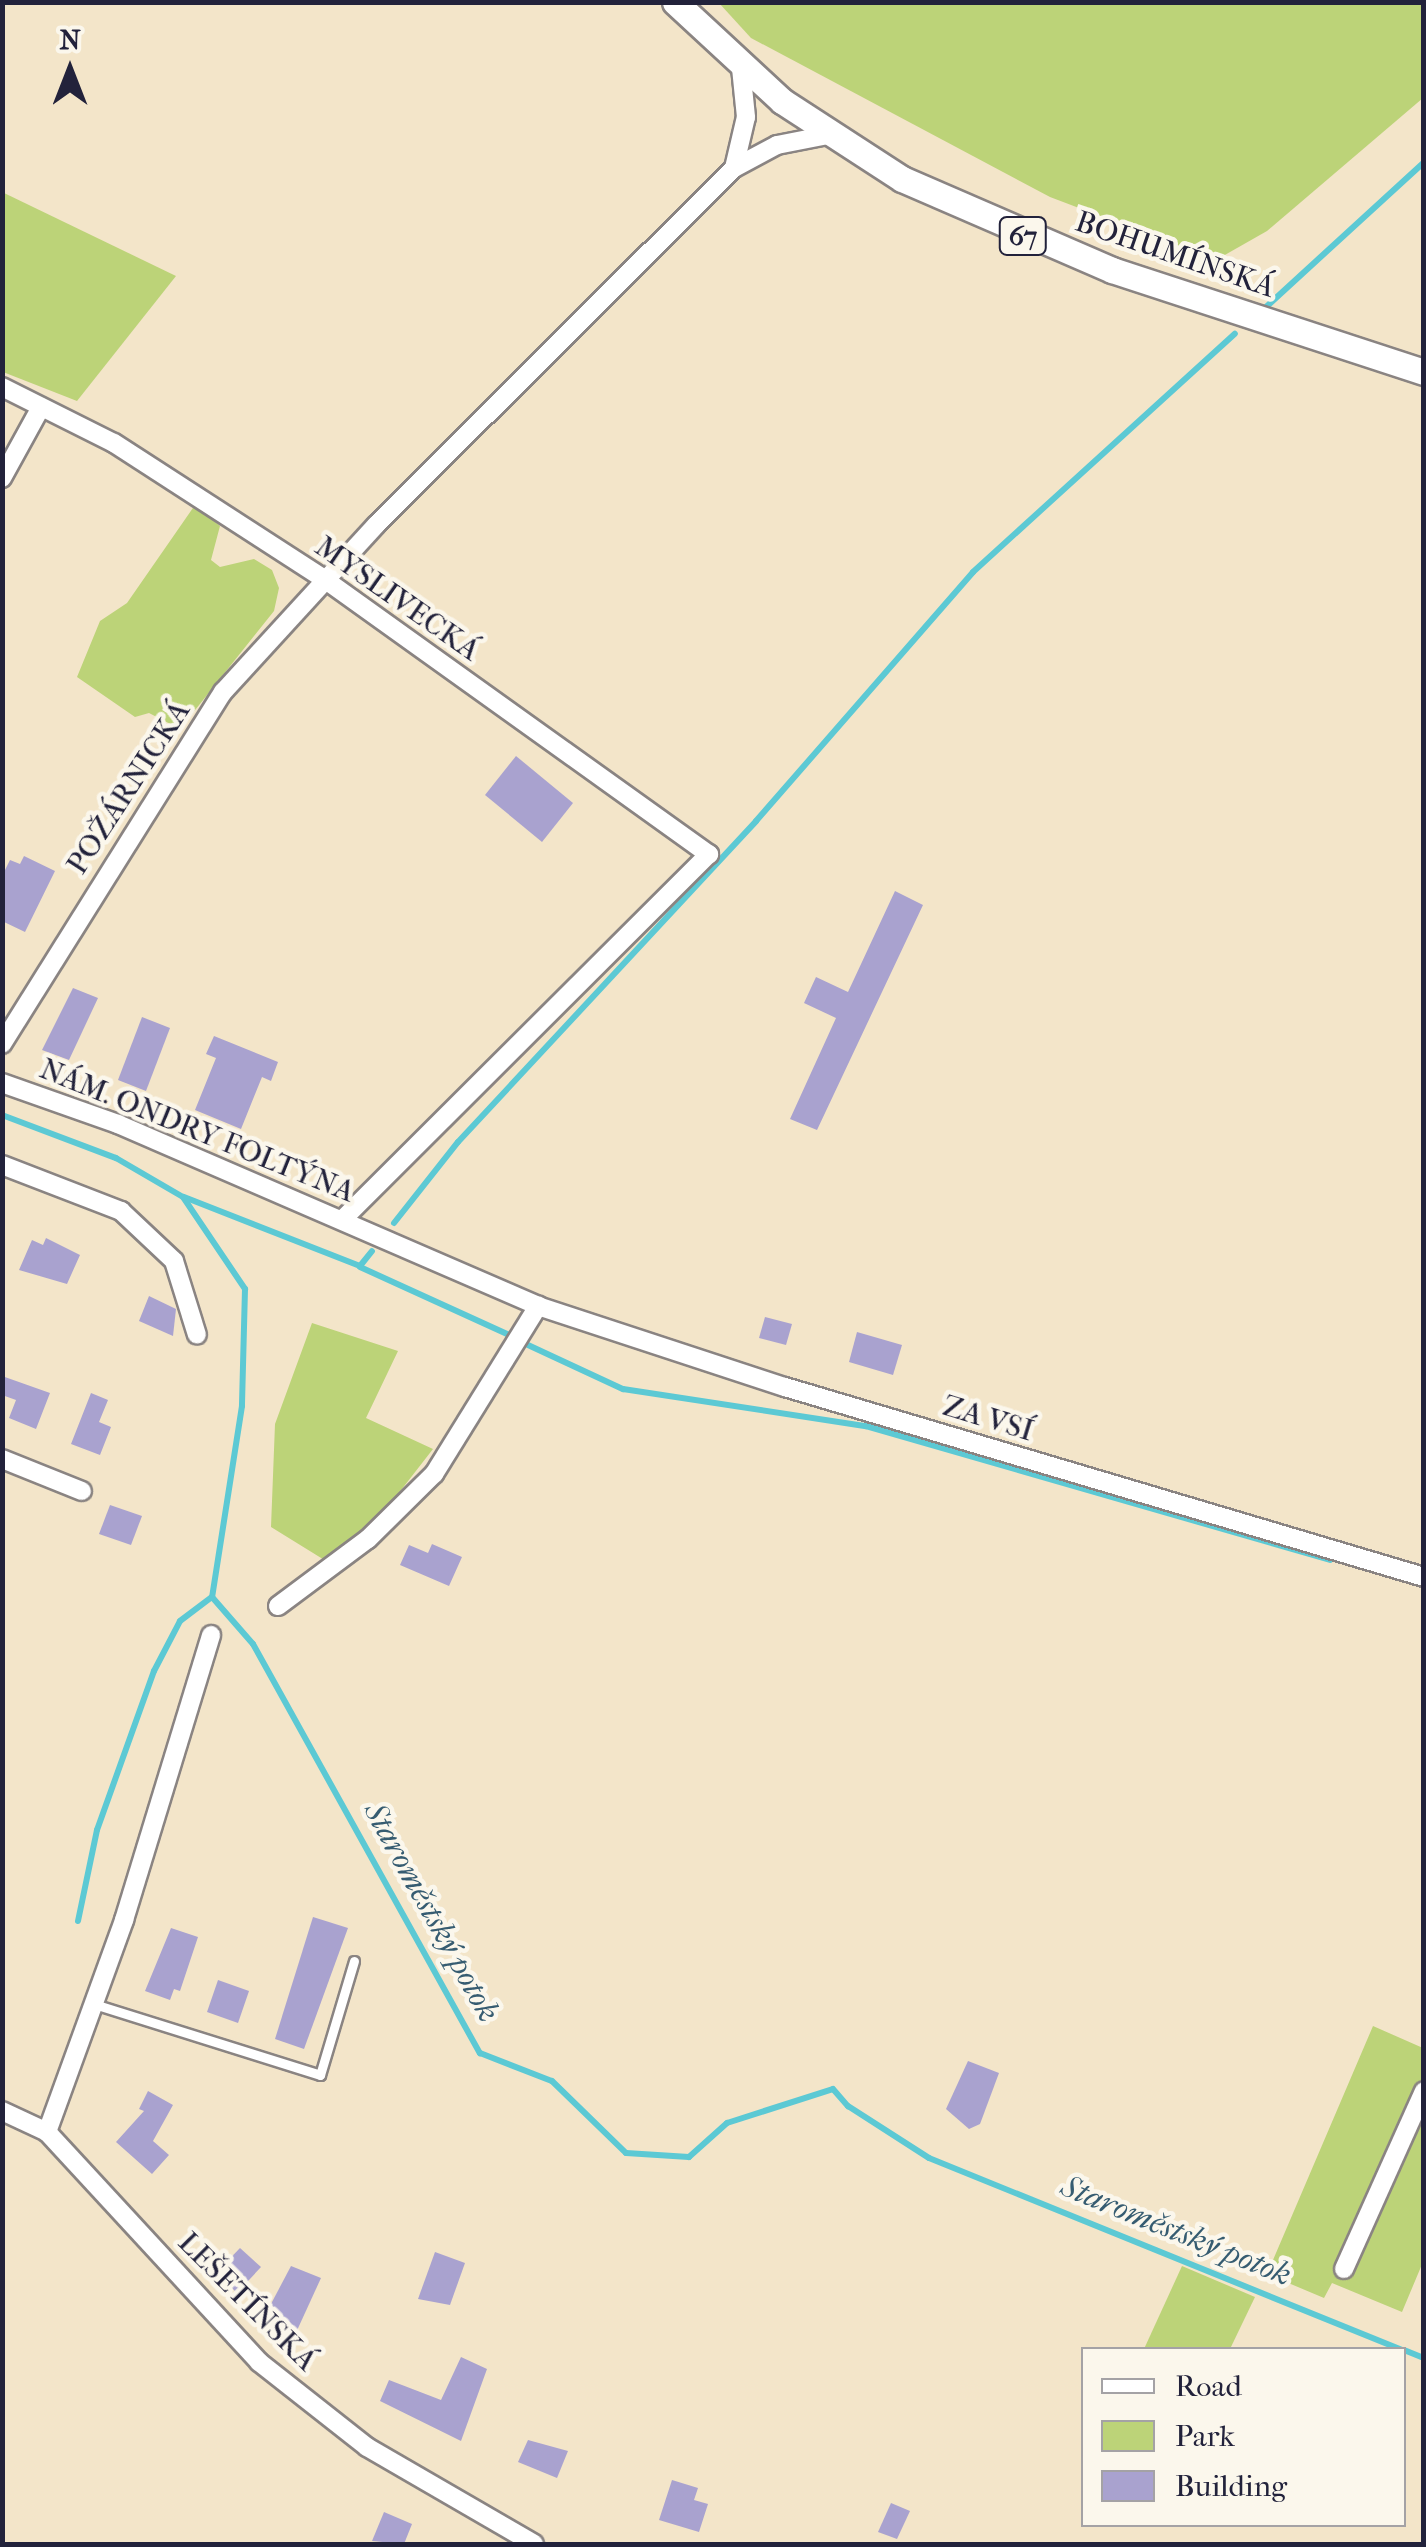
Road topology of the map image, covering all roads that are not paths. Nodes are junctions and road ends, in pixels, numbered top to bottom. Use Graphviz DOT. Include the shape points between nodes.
graph roads {
  1 [pos="675,2"];
  2 [pos="742,68"];
  3 [pos="828,135"];
  4 [pos="734,168"];
  5 [pos="1424,372"];
  6 [pos="2,388"];
  7 [pos="41,407"];
  8 [pos="2,478"];
  9 [pos="326,581"];
  10 [pos="2,1044"];
  11 [pos="2,1083"];
  12 [pos="2,1165"];
  13 [pos="343,1219"];
  14 [pos="370,1232"];
  15 [pos="538,1306"];
  16 [pos="197,1335"];
  17 [pos="2,1458"];
  18 [pos="82,1490"];
  19 [pos="1424,1577"];
  20 [pos="278,1606"];
  21 [pos="210,1635"];
  22 [pos="354,1961"];
  23 [pos="94,2004"];
  24 [pos="1424,2091"];
  25 [pos="2,2111"];
  26 [pos="47,2132"];
  27 [pos="1344,2269"];
  28 [pos="534,2544"];
  1 -- 2 [label="main road, BOHUMÍNSKÁ / 67"];
  2 -- 3 [label="main road, BOHUMÍNSKÁ / 67"];
  2 -- 4 [label="street" via="746,117"];
  3 -- 4 [label="street" via="777,146"];
  3 -- 5 [label="main road, BOHUMÍNSKÁ / 67" via="902,179 1027,238"];
  4 -- 9 [label="street, POŽÁRNICKÁ"];
  6 -- 7 [label="street, MYSLIVECKÁ"];
  7 -- 8 [label="street"];
  7 -- 9 [label="street, MYSLIVECKÁ" via="114,443"];
  9 -- 10 [label="street, POŽÁRNICKÁ" via="223,692"];
  9 -- 13 [label="street, MYSLIVECKÁ" via="709,854"];
  11 -- 13 [label="street, NÁM. ONDRY FOLTÝNA"];
  12 -- 16 [label="street" via="121,1211 174,1261"];
  13 -- 14 [label="street, NÁM. ONDRY FOLTÝNA"];
  14 -- 15 [label="street, ZA VSÍ"];
  15 -- 19 [label="street, ZA VSÍ" via="785,1388"];
  15 -- 20 [label="street" via="434,1474 368,1540"];
  17 -- 18 [label="street"];
  21 -- 23 [label="street"];
  22 -- 23 [label="lane" via="320,2076"];
  23 -- 26 [label="street"];
  24 -- 27 [label="street"];
  25 -- 26 [label="street, LEŠETÍNSKÁ"];
  26 -- 28 [label="street, LEŠETÍNSKÁ" via="259,2362 366,2448"];
}
